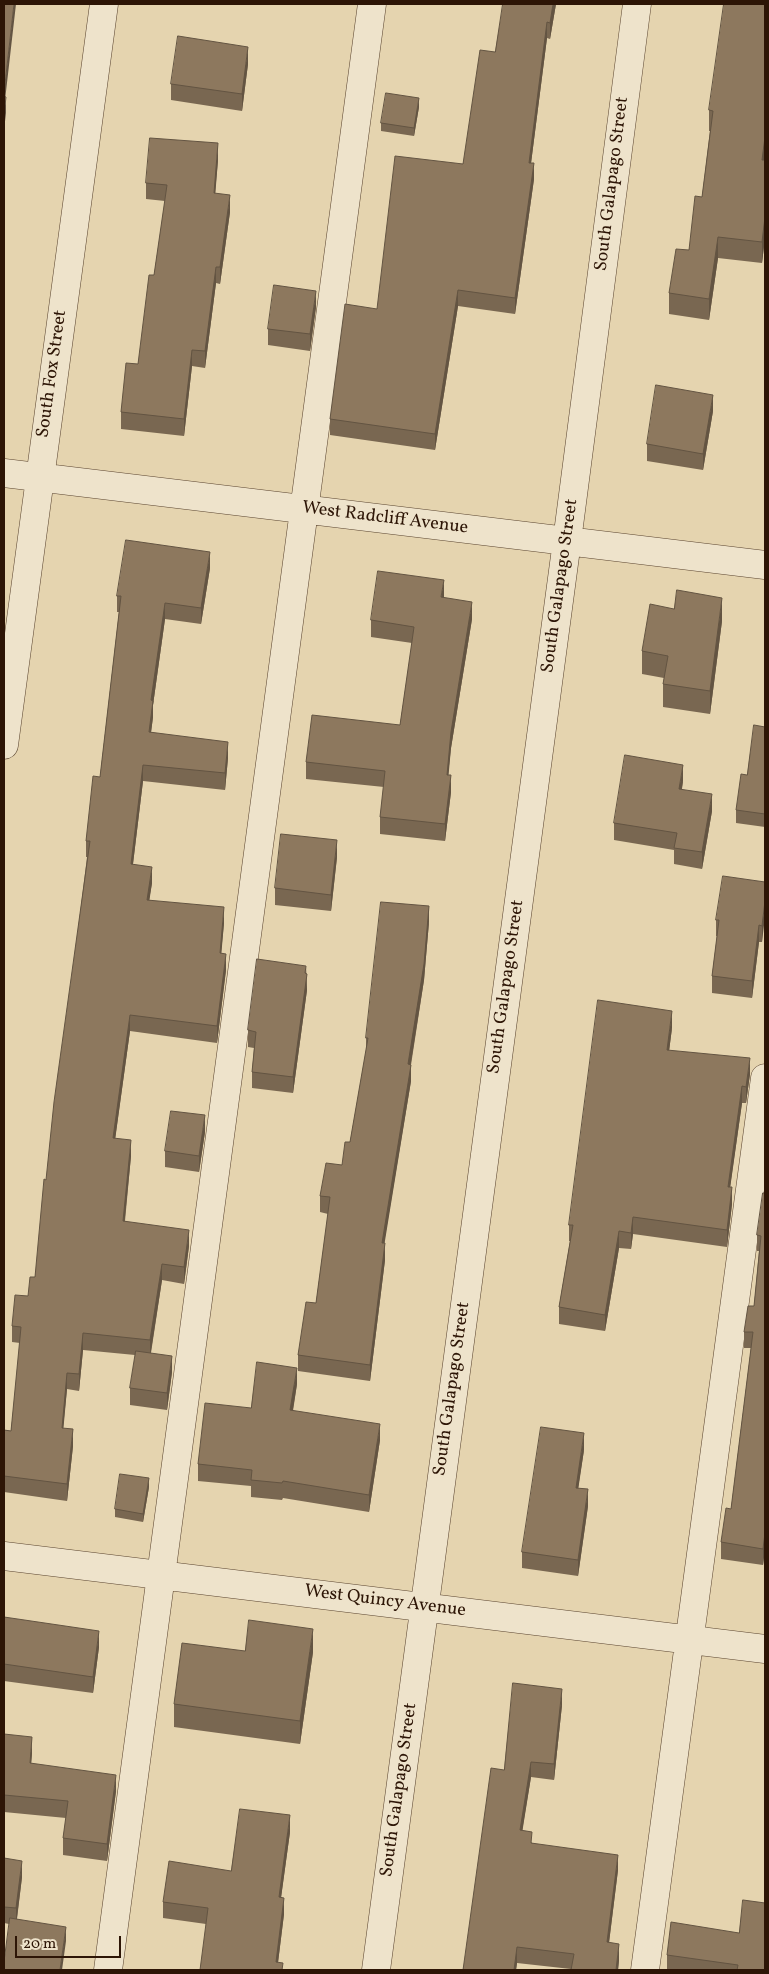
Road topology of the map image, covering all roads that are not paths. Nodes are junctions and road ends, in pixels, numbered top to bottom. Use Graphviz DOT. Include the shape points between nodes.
graph roads {
  1 [pos="104,4"];
  2 [pos="372,4"];
  3 [pos="637,4"];
  4 [pos="4,473"];
  5 [pos="39,477"];
  6 [pos="304,509"];
  7 [pos="567,541"];
  8 [pos="765,565"];
  9 [pos="4,745"];
  10 [pos="765,1078"];
  11 [pos="4,1556"];
  12 [pos="160,1574"];
  13 [pos="424,1606"];
  14 [pos="690,1640"];
  15 [pos="765,1649"];
  16 [pos="108,1970"];
  17 [pos="376,1970"];
  18 [pos="645,1970"];
  1 -- 5 [label="street, South Fox Street"];
  2 -- 6 [label="street"];
  3 -- 7 [label="street, South Galapago Street"];
  4 -- 5 [label="street, West Radcliff Avenue"];
  5 -- 6 [label="street, West Radcliff Avenue"];
  5 -- 9 [label="street, South Fox Street"];
  6 -- 7 [label="street, West Radcliff Avenue"];
  6 -- 12 [label="street"];
  7 -- 8 [label="street, West Radcliff Avenue"];
  7 -- 13 [label="street, South Galapago Street"];
  10 -- 14 [label="street"];
  11 -- 12 [label="street, West Quincy Avenue"];
  12 -- 13 [label="street, West Quincy Avenue"];
  12 -- 16 [label="street"];
  13 -- 14 [label="street, West Quincy Avenue"];
  13 -- 17 [label="street, South Galapago Street"];
  14 -- 15 [label="street, West Quincy Avenue"];
  14 -- 18 [label="street"];
}
